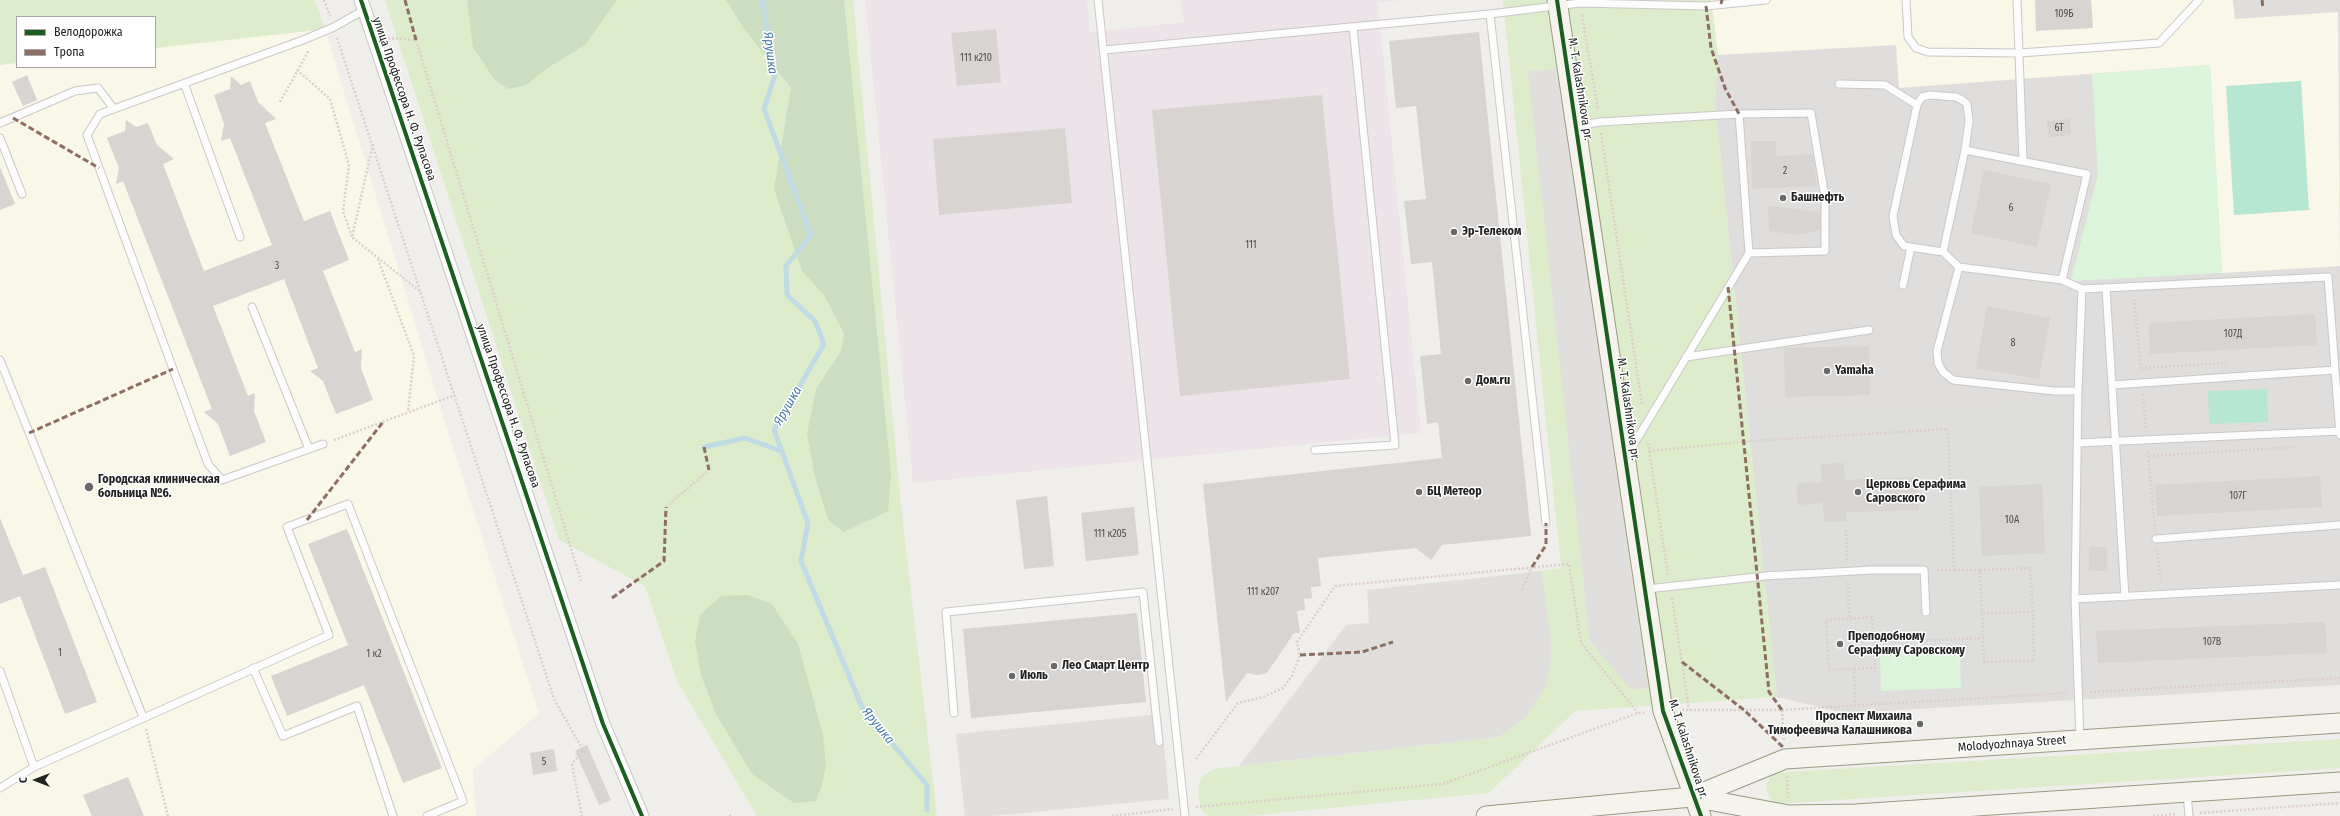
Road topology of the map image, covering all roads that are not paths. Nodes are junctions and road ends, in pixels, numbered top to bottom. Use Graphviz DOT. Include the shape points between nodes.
graph roads {
  1 [pos="1098,0"];
  2 [pos="1766,0"];
  3 [pos="1906,0"];
  4 [pos="2017,0"];
  5 [pos="2199,0"];
  6 [pos="1557,2"];
  7 [pos="362,5"];
  8 [pos="1490,14"];
  9 [pos="1353,27"];
  10 [pos="1104,50"];
  11 [pos="2020,53"];
  12 [pos="184,83"];
  13 [pos="1839,84"];
  14 [pos="1917,105"];
  15 [pos="114,109"];
  16 [pos="1739,114"];
  17 [pos="0,123"];
  18 [pos="1576,126"];
  19 [pos="0,138"];
  20 [pos="1965,150"];
  21 [pos="2023,160"];
  22 [pos="22,194"];
  23 [pos="240,237"];
  24 [pos="1911,247"];
  25 [pos="1943,252"];
  26 [pos="1749,253"];
  27 [pos="1959,267"];
  28 [pos="2062,280"];
  29 [pos="1903,285"];
  30 [pos="2106,288"];
  31 [pos="2082,289"];
  32 [pos="252,307"];
  33 [pos="1869,330"];
  34 [pos="1686,356"];
  35 [pos="0,360"];
  36 [pos="2335,370"];
  37 [pos="2112,385"];
  38 [pos="2078,391"];
  39 [pos="2340,431"];
  40 [pos="2340,435"];
  41 [pos="2115,441"];
  42 [pos="2077,443"];
  43 [pos="323,444"];
  44 [pos="309,449"];
  45 [pos="1314,450"];
  46 [pos="1626,459"];
  47 [pos="1546,523"];
  48 [pos="2340,526"];
  49 [pos="2156,539"];
  50 [pos="2340,585"];
  51 [pos="1644,590"];
  52 [pos="2125,597"];
  53 [pos="2075,599"];
  54 [pos="1926,612"];
  55 [pos="253,668"];
  56 [pos="0,671"];
  57 [pos="954,713"];
  58 [pos="143,717"];
  59 [pos="2340,723"];
  60 [pos="2080,740"];
  61 [pos="1159,742"];
  62 [pos="34,767"];
  63 [pos="2340,782"];
  64 [pos="0,788"];
  65 [pos="2187,793"];
  66 [pos="1692,797"];
  67 [pos="2189,815"];
  68 [pos="393,816"];
  69 [pos="427,816"];
  70 [pos="642,816"];
  71 [pos="1185,816"];
  72 [pos="1486,816"];
  73 [pos="1700,816"];
  1 -- 10 [label="lane"];
  2 -- 6 [label="lane" via="1706,6"];
  3 -- 11 [label="lane" via="1908,37 1916,48 1928,52"];
  4 -- 11 [label="lane"];
  5 -- 11 [label="lane" via="2159,43"];
  6 -- 8 [label="lane"];
  6 -- 18 [label="main road, M. T. Kalashnikova pr."];
  7 -- 12 [label="lane" via="334,27"];
  7 -- 70 [label="street, улица Профессора Н. Ф. Рупасова" via="603,724"];
  8 -- 9 [label="lane"];
  8 -- 47 [label="lane"];
  9 -- 10 [label="lane"];
  9 -- 45 [label="lane" via="1395,445"];
  10 -- 71 [label="lane"];
  11 -- 21 [label="lane"];
  12 -- 15 [label="lane"];
  12 -- 23 [label="lane"];
  13 -- 14 [label="lane" via="1885,85"];
  14 -- 20 [label="lane" via="1922,97 1930,95 1956,97 1967,104 1969,121"];
  14 -- 24 [label="lane" via="1893,216 1896,235 1904,246"];
  15 -- 17 [label="lane" via="98,88 75,90"];
  15 -- 44 [label="lane" via="100,114 87,135 208,464 222,480"];
  16 -- 18 [label="lane" via="1600,122"];
  16 -- 26 [label="lane"];
  16 -- 26 [label="lane" via="1811,113 1825,197 1825,251"];
  18 -- 46 [label="main road, M. T. Kalashnikova pr."];
  19 -- 22 [label="lane"];
  20 -- 21 [label="lane"];
  20 -- 25 [label="lane"];
  21 -- 28 [label="lane" via="2087,174"];
  24 -- 25 [label="lane"];
  24 -- 29 [label="lane"];
  25 -- 27 [label="lane"];
  26 -- 34 [label="lane"];
  27 -- 28 [label="lane"];
  27 -- 38 [label="lane" via="1937,351 1938,363 1943,372 1953,380 2054,391"];
  28 -- 31 [label="lane"];
  30 -- 31 [label="lane"];
  30 -- 36 [label="lane" via="2328,277"];
  30 -- 37 [label="lane"];
  31 -- 38 [label="lane"];
  32 -- 44 [label="lane"];
  33 -- 34 [label="lane"];
  34 -- 46 [label="lane"];
  35 -- 58 [label="lane"];
  36 -- 37 [label="lane"];
  36 -- 39 [label="lane"];
  37 -- 41 [label="lane"];
  38 -- 42 [label="lane"];
  39 -- 40 [label="lane"];
  39 -- 41 [label="lane"];
  41 -- 42 [label="lane"];
  41 -- 52 [label="lane"];
  42 -- 53 [label="lane"];
  43 -- 44 [label="lane"];
  46 -- 51 [label="main road, M. T. Kalashnikova pr."];
  48 -- 49 [label="lane"];
  50 -- 52 [label="lane"];
  51 -- 54 [label="lane" via="1764,576 1924,570"];
  51 -- 66 [label="main road, M. T. Kalashnikova pr." via="1663,711"];
  52 -- 53 [label="lane"];
  53 -- 60 [label="lane"];
  55 -- 58 [label="lane"];
  55 -- 68 [label="lane" via="283,736 357,706"];
  55 -- 69 [label="lane" via="329,635 287,527 348,504 463,801"];
  56 -- 62 [label="lane"];
  57 -- 61 [label="lane" via="946,612 1143,592"];
  58 -- 62 [label="lane"];
  59 -- 60 [label="main road, Molodyozhnaya Street"];
  60 -- 66 [label="main road, Molodyozhnaya Street" via="1786,759"];
  62 -- 64 [label="lane"];
  63 -- 65 [label="main road, Molodyozhnaya Street"];
  65 -- 66 [label="main road, Molodyozhnaya Street" via="1856,814 1789,815"];
  65 -- 67 [label="lane"];
  66 -- 72 [label="main road, Molodyozhnaya Street"];
  66 -- 73 [label="main road, M. T. Kalashnikova pr."];
}
